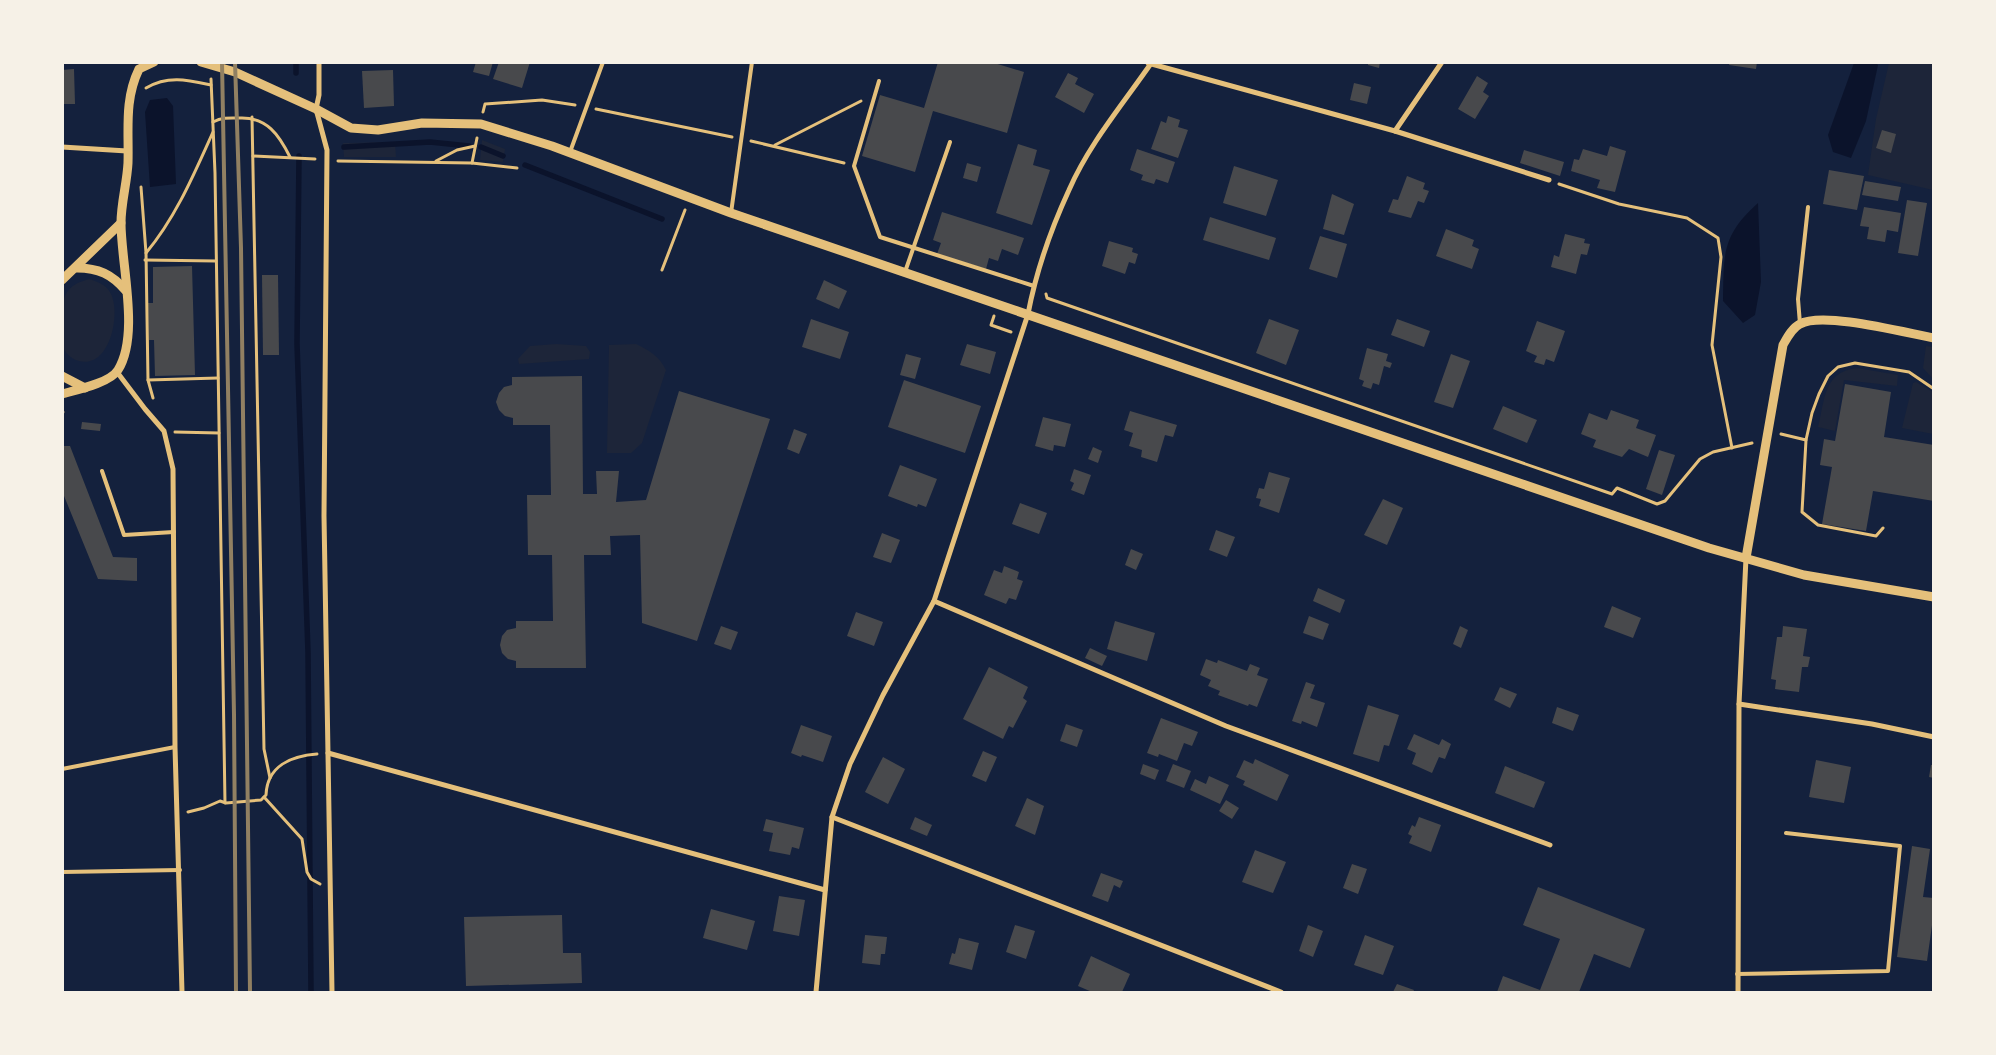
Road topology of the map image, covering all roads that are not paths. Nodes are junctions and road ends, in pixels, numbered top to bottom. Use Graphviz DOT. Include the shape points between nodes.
graph roads {
  1 [pos="154,62"];
  2 [pos="319,62"];
  3 [pos="603,62"];
  4 [pos="752,62"];
  5 [pos="1442,62"];
  6 [pos="205,63"];
  7 [pos="1150,63"];
  8 [pos="139,66"];
  9 [pos="879,81"];
  10 [pos="316,109"];
  11 [pos="1395,131"];
  12 [pos="950,142"];
  13 [pos="62,148"];
  14 [pos="127,151"];
  15 [pos="569,153"];
  16 [pos="1549,180"];
  17 [pos="1808,208"];
  18 [pos="731,213"];
  19 [pos="121,223"];
  20 [pos="913,248"];
  21 [pos="77,268"];
  22 [pos="905,272"];
  23 [pos="62,280"];
  24 [pos="1034,286"];
  25 [pos="127,292"];
  26 [pos="1028,314"];
  27 [pos="1800,324"];
  28 [pos="1934,338"];
  29 [pos="117,372"];
  30 [pos="62,376"];
  31 [pos="85,388"];
  32 [pos="62,394"];
  33 [pos="102,471"];
  34 [pos="174,532"];
  35 [pos="1746,558"];
  36 [pos="1934,597"];
  37 [pos="934,601"];
  38 [pos="1739,704"];
  39 [pos="1934,737"];
  40 [pos="175,747"];
  41 [pos="328,753"];
  42 [pos="62,769"];
  43 [pos="832,818"];
  44 [pos="1786,833"];
  45 [pos="1550,845"];
  46 [pos="180,870"];
  47 [pos="62,872"];
  48 [pos="825,890"];
  49 [pos="1737,974"];
  50 [pos="182,992"];
  51 [pos="332,992"];
  52 [pos="816,992"];
  53 [pos="1281,992"];
  54 [pos="1738,992"];
  1 -- 8 [label="street"];
  2 -- 10 [label="street"];
  3 -- 15 [label="lane"];
  4 -- 18 [label="lane"];
  5 -- 11 [label="street"];
  6 -- 10 [label="street" via="235,72"];
  7 -- 11 [label="street"];
  7 -- 24 [label="street" via="1093,146 1069,190"];
  8 -- 14 [label="street" via="128,106"];
  9 -- 20 [label="lane" via="854,166 880,237"];
  10 -- 15 [label="street" via="351,128 378,130 422,123 481,124"];
  10 -- 41 [label="street" via="327,150 324,516"];
  11 -- 16 [label="street"];
  12 -- 20 [label="lane"];
  13 -- 14 [label="street"];
  14 -- 19 [label="street"];
  15 -- 18 [label="street"];
  17 -- 27 [label="lane" via="1798,299"];
  18 -- 22 [label="street"];
  19 -- 21 [label="street"];
  19 -- 25 [label="street"];
  20 -- 22 [label="lane"];
  20 -- 24 [label="lane"];
  21 -- 23 [label="street"];
  21 -- 25 [label="street" via="105,272"];
  22 -- 26 [label="street"];
  24 -- 26 [label="street"];
  25 -- 29 [label="street" via="126,347"];
  26 -- 35 [label="street"];
  26 -- 37 [label="street"];
  27 -- 28 [label="street" via="1833,320"];
  27 -- 35 [label="street" via="1783,345"];
  29 -- 31 [label="street"];
  29 -- 34 [label="street" via="164,431 173,469"];
  30 -- 31 [label="street"];
  31 -- 32 [label="street"];
  33 -- 34 [label="lane" via="124,535"];
  34 -- 40 [label="street"];
  35 -- 36 [label="street" via="1804,575"];
  35 -- 38 [label="street"];
  37 -- 43 [label="street" via="850,764"];
  37 -- 45 [label="street" via="1226,726"];
  38 -- 39 [label="street"];
  38 -- 49 [label="street"];
  40 -- 42 [label="lane"];
  40 -- 46 [label="street"];
  41 -- 48 [label="street"];
  41 -- 51 [label="street"];
  43 -- 48 [label="street"];
  43 -- 53 [label="street"];
  44 -- 49 [label="lane" via="1900,846 1888,971"];
  46 -- 47 [label="lane"];
  46 -- 50 [label="street"];
  48 -- 52 [label="street"];
  49 -- 54 [label="street"];
}
